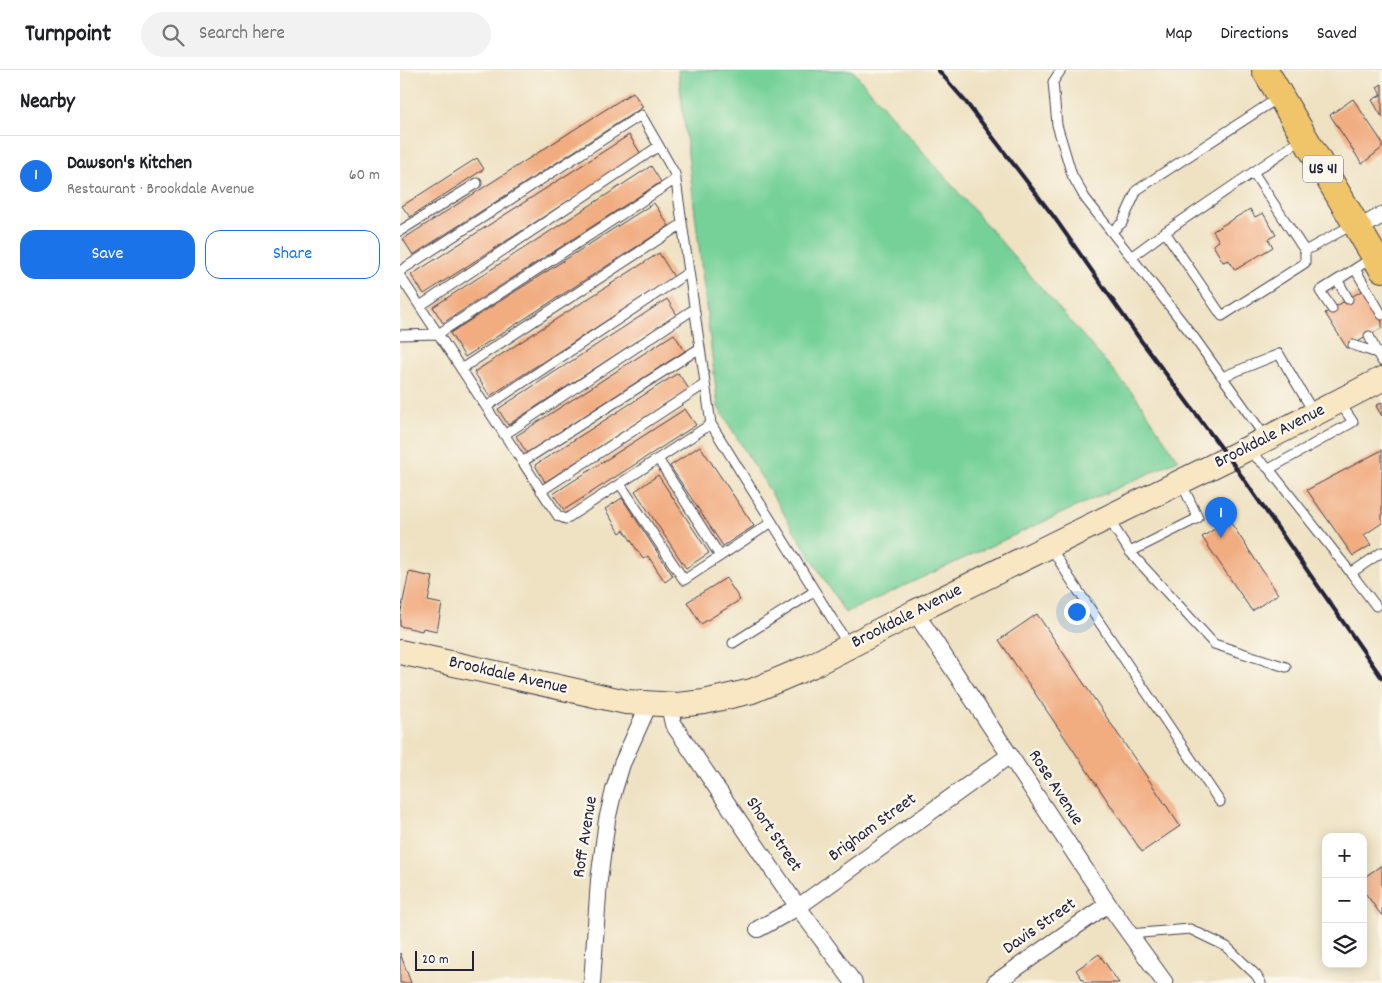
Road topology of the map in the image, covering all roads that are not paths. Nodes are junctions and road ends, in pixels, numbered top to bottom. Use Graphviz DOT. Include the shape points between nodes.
graph roads {
  1 [pos="1061,70"];
  2 [pos="1265,70"];
  3 [pos="1280,97"];
  4 [pos="1304,137"];
  5 [pos="659,146"];
  6 [pos="1252,172"];
  7 [pos="676,179"];
  8 [pos="477,182"];
  9 [pos="1382,214"];
  10 [pos="682,224"];
  11 [pos="1357,226"];
  12 [pos="1112,231"];
  13 [pos="400,232"];
  14 [pos="1165,232"];
  15 [pos="1304,251"];
  16 [pos="1131,257"];
  17 [pos="1371,265"];
  18 [pos="400,271"];
  19 [pos="689,272"];
  20 [pos="400,276"];
  21 [pos="1338,281"];
  22 [pos="1348,299"];
  23 [pos="420,306"];
  24 [pos="694,308"];
  25 [pos="1332,309"];
  26 [pos="1382,314"];
  27 [pos="438,334"];
  28 [pos="400,336"];
  29 [pos="1369,336"];
  30 [pos="1382,344"];
  31 [pos="1353,345"];
  32 [pos="700,348"];
  33 [pos="1380,357"];
  34 [pos="462,369"];
  35 [pos="1222,377"];
  36 [pos="1382,379"];
  37 [pos="705,384"];
  38 [pos="1339,401"];
  39 [pos="486,406"];
  40 [pos="1315,414"];
  41 [pos="711,424"];
  42 [pos="504,435"];
  43 [pos="1257,444"];
  44 [pos="658,459"];
  45 [pos="522,462"];
  46 [pos="1269,469"];
  47 [pos="1181,482"];
  48 [pos="620,484"];
  49 [pos="541,491"];
  50 [pos="1108,517"];
  51 [pos="772,522"];
  52 [pos="1050,546"];
  53 [pos="1130,552"];
  54 [pos="1382,552"];
  55 [pos="720,556"];
  56 [pos="1351,573"];
  57 [pos="816,591"];
  58 [pos="1376,606"];
  59 [pos="915,612"];
  60 [pos="734,643"];
  61 [pos="850,646"];
  62 [pos="400,652"];
  63 [pos="1286,668"];
  64 [pos="659,704"];
  65 [pos="1010,755"];
  66 [pos="1220,802"];
  67 [pos="1108,904"];
  68 [pos="798,907"];
  69 [pos="758,929"];
  70 [pos="1129,934"];
  71 [pos="592,983"];
  72 [pos="854,983"];
  73 [pos="995,983"];
  74 [pos="1165,983"];
  75 [pos="1261,983"];
  1 -- 12 [label="lane" via="1053,82 1057,125 1072,174 1084,198"];
  2 -- 3 [label="main road, US 41"];
  3 -- 4 [label="main road, US 41"];
  3 -- 12 [label="lane" via="1137,190 1122,223"];
  4 -- 6 [label="lane"];
  4 -- 11 [label="main road, US 41"];
  5 -- 7 [label="lane"];
  5 -- 18 [label="lane" via="641,115"];
  5 -- 23 [label="lane"];
  6 -- 14 [label="lane"];
  6 -- 15 [label="lane"];
  7 -- 10 [label="lane"];
  7 -- 27 [label="lane"];
  8 -- 13 [label="lane"];
  9 -- 11 [label="street"];
  10 -- 19 [label="lane"];
  10 -- 34 [label="lane"];
  11 -- 15 [label="lane"];
  11 -- 17 [label="main road, US 41"];
  12 -- 16 [label="lane"];
  14 -- 15 [label="lane" via="1222,316 1305,263"];
  14 -- 16 [label="lane"];
  16 -- 35 [label="lane"];
  17 -- 21 [label="lane"];
  17 -- 26 [label="lane"];
  19 -- 24 [label="lane"];
  19 -- 39 [label="lane"];
  20 -- 23 [label="lane"];
  21 -- 22 [label="lane"];
  21 -- 25 [label="lane" via="1320,291"];
  23 -- 27 [label="lane"];
  24 -- 32 [label="lane"];
  24 -- 42 [label="lane"];
  27 -- 28 [label="lane"];
  27 -- 34 [label="lane"];
  29 -- 33 [label="lane"];
  30 -- 33 [label="lane"];
  31 -- 33 [label="lane"];
  32 -- 37 [label="lane"];
  32 -- 45 [label="lane"];
  34 -- 39 [label="lane"];
  35 -- 40 [label="lane" via="1279,354"];
  35 -- 43 [label="lane"];
  36 -- 38 [label="street, Brookdale Avenue"];
  37 -- 41 [label="lane"];
  37 -- 49 [label="lane"];
  38 -- 40 [label="street, Brookdale Avenue"];
  38 -- 46 [label="lane" via="1353,422"];
  39 -- 42 [label="lane"];
  40 -- 43 [label="street, Brookdale Avenue"];
  41 -- 44 [label="lane"];
  41 -- 51 [label="lane"];
  42 -- 45 [label="lane"];
  43 -- 46 [label="lane"];
  43 -- 47 [label="street, Brookdale Avenue"];
  44 -- 48 [label="lane"];
  44 -- 55 [label="lane"];
  45 -- 49 [label="lane"];
  46 -- 56 [label="lane"];
  47 -- 50 [label="street, Brookdale Avenue"];
  47 -- 53 [label="lane" via="1198,518"];
  48 -- 49 [label="lane" via="566,519 558,516"];
  48 -- 55 [label="lane" via="684,580"];
  50 -- 52 [label="street, Brookdale Avenue"];
  50 -- 53 [label="lane"];
  51 -- 55 [label="lane"];
  51 -- 57 [label="lane"];
  52 -- 59 [label="street, Brookdale Avenue"];
  52 -- 66 [label="lane"];
  53 -- 63 [label="lane" via="1214,644"];
  54 -- 56 [label="lane"];
  56 -- 58 [label="lane"];
  57 -- 60 [label="lane"];
  57 -- 61 [label="lane"];
  59 -- 61 [label="street, Brookdale Avenue"];
  59 -- 65 [label="street, Rose Avenue"];
  61 -- 64 [label="street, Brookdale Avenue" via="752,691 704,702"];
  62 -- 64 [label="street, Brookdale Avenue" via="598,696"];
  64 -- 68 [label="street, Short Street"];
  64 -- 71 [label="street, Roff Avenue" via="622,764 614,790 599,880"];
  65 -- 67 [label="street, Rose Avenue"];
  65 -- 68 [label="street, Brigham Street"];
  67 -- 70 [label="street, Rose Avenue"];
  67 -- 73 [label="street, Davis Street"];
  68 -- 69 [label="street, Brigham Street"];
  68 -- 72 [label="street, Short Street"];
  70 -- 74 [label="street, Rose Avenue"];
  70 -- 75 [label="lane" via="1190,929 1227,948"];
}
